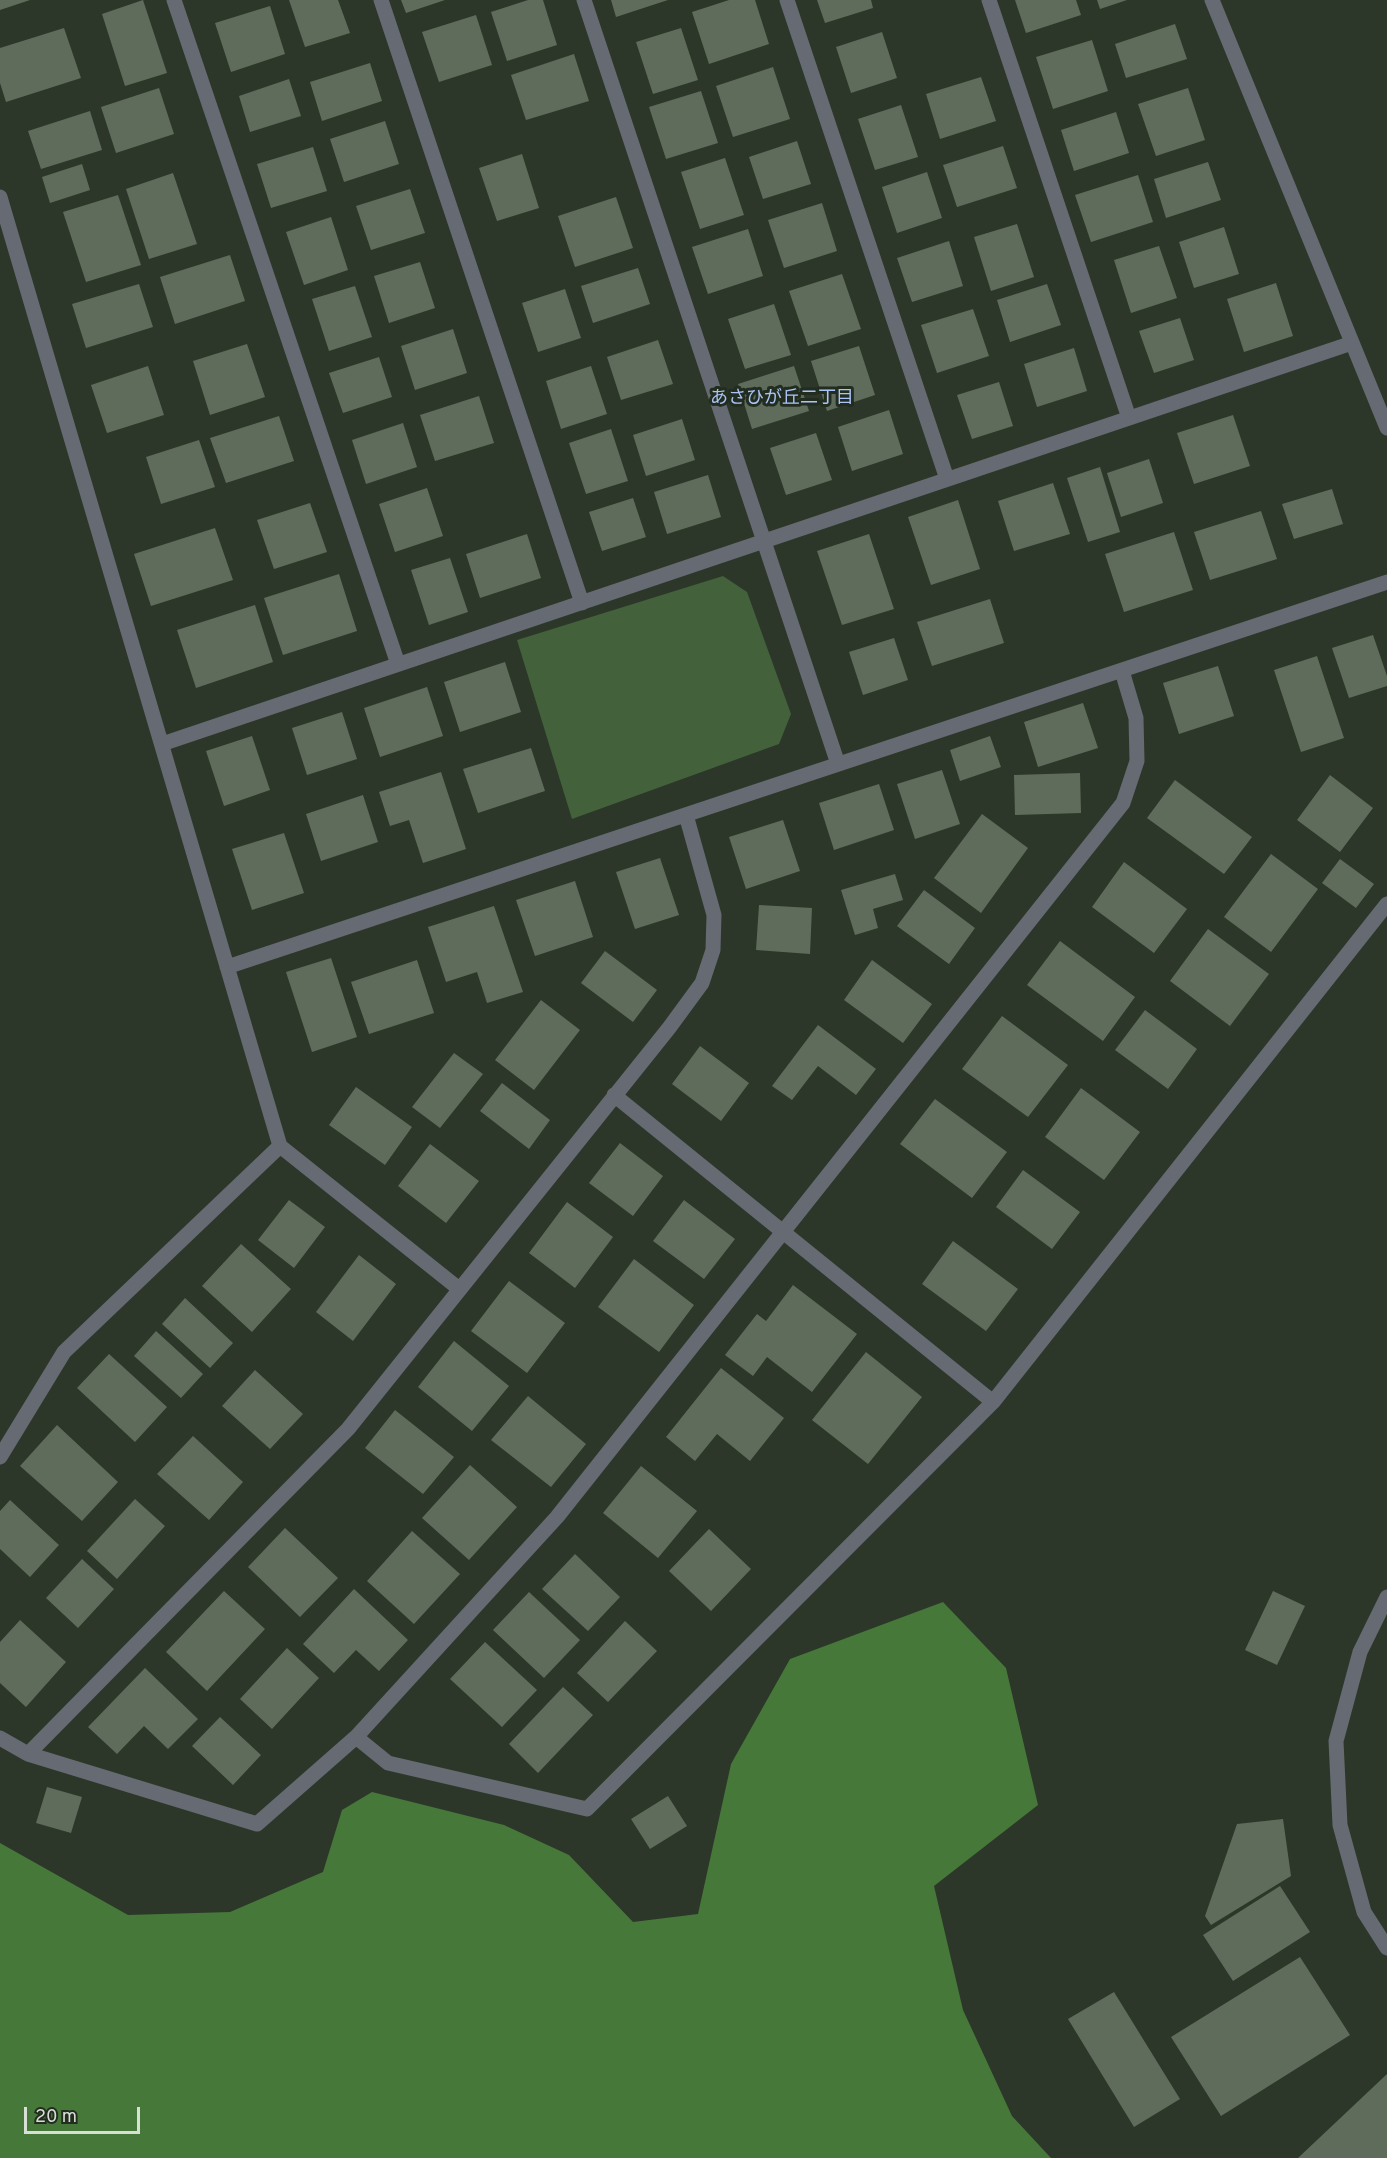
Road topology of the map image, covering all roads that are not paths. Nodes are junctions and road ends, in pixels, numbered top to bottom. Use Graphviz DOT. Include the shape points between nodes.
graph roads {
  1 [pos="174,0"];
  2 [pos="381,0"];
  3 [pos="584,0"];
  4 [pos="787,0"];
  5 [pos="989,0"];
  6 [pos="1212,0"];
  7 [pos="0,197"];
  8 [pos="1352,343"];
  9 [pos="1129,418"];
  10 [pos="1387,428"];
  11 [pos="946,479"];
  12 [pos="764,541"];
  13 [pos="1387,582"];
  14 [pos="582,603"];
  15 [pos="398,664"];
  16 [pos="1122,671"];
  17 [pos="162,744"];
  18 [pos="838,764"];
  19 [pos="686,815"];
  20 [pos="1387,904"];
  21 [pos="227,967"];
  22 [pos="614,1095"];
  23 [pos="280,1146"];
  24 [pos="783,1232"];
  25 [pos="458,1288"];
  26 [pos="993,1402"];
  27 [pos="0,1457"];
  28 [pos="1387,1597"];
  29 [pos="356,1737"];
  30 [pos="0,1738"];
  31 [pos="28,1754"];
  32 [pos="1387,1948"];
  1 -- 15 [label="street"];
  2 -- 14 [label="street"];
  3 -- 12 [label="street"];
  4 -- 11 [label="street"];
  5 -- 9 [label="street"];
  6 -- 8 [label="street"];
  7 -- 17 [label="street"];
  8 -- 9 [label="street"];
  8 -- 10 [label="street"];
  9 -- 11 [label="street"];
  11 -- 12 [label="street"];
  12 -- 14 [label="street"];
  12 -- 18 [label="street"];
  13 -- 16 [label="street"];
  14 -- 15 [label="street"];
  15 -- 17 [label="street"];
  16 -- 18 [label="street"];
  16 -- 24 [label="street" via="1136,718 1137,760 1123,803"];
  17 -- 21 [label="street"];
  18 -- 19 [label="street"];
  19 -- 21 [label="street"];
  19 -- 22 [label="street" via="714,915 713,950 702,983"];
  20 -- 26 [label="street"];
  21 -- 23 [label="street"];
  22 -- 24 [label="street"];
  22 -- 25 [label="street"];
  23 -- 25 [label="street"];
  23 -- 27 [label="street" via="64,1352"];
  24 -- 26 [label="street"];
  24 -- 29 [label="street" via="557,1517"];
  25 -- 31 [label="street" via="348,1428"];
  26 -- 29 [label="street" via="587,1809 388,1763"];
  28 -- 32 [label="street" via="1360,1652 1336,1742 1340,1825 1364,1912"];
  29 -- 31 [label="street" via="257,1824"];
  30 -- 31 [label="street"];
}
